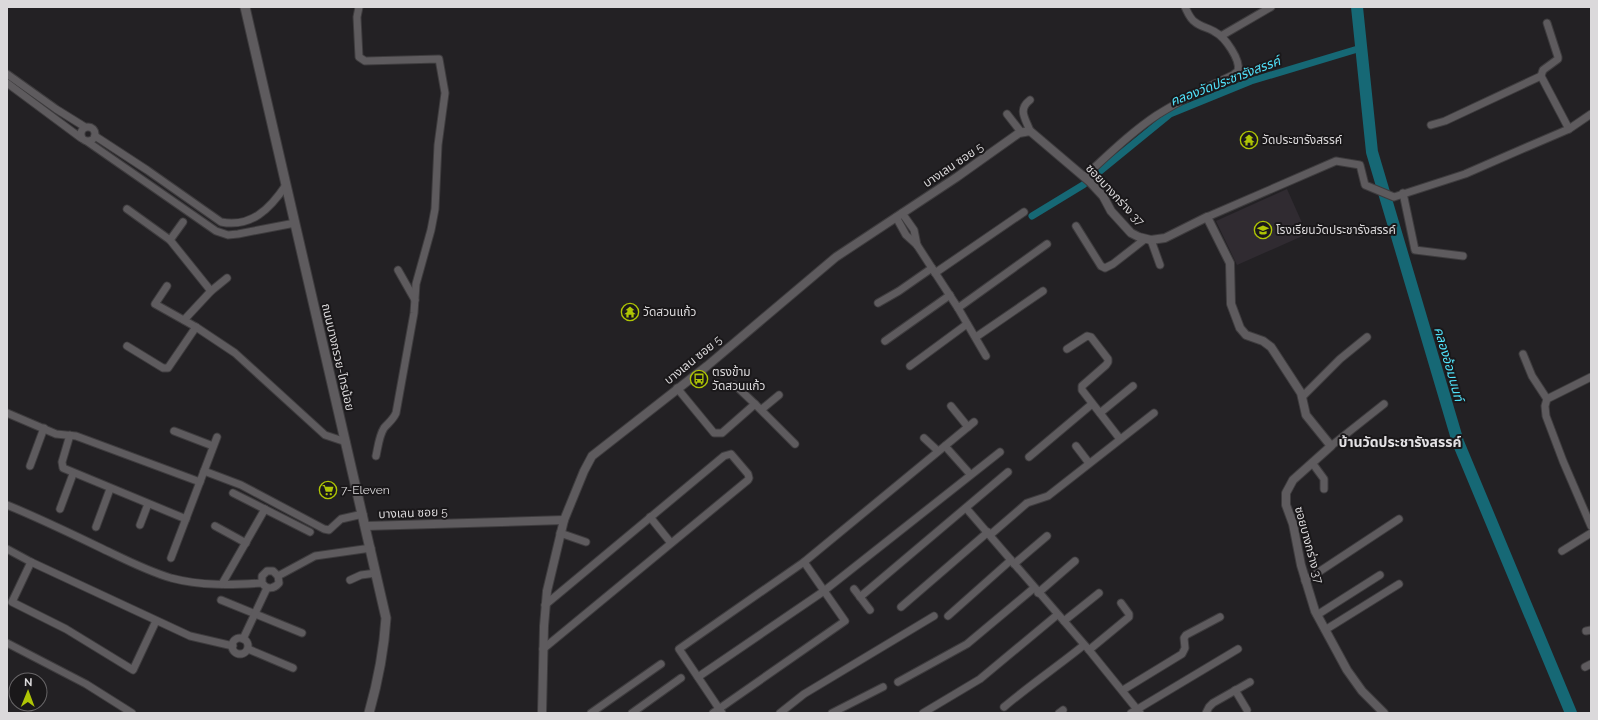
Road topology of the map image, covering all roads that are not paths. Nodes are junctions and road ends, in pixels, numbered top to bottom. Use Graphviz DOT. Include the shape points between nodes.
graph roads {
  1 [pos="245,7"];
  2 [pos="359,7"];
  3 [pos="1185,7"];
  4 [pos="1271,7"];
  5 [pos="1547,23"];
  6 [pos="1221,36"];
  7 [pos="7,74"];
  8 [pos="1541,76"];
  9 [pos="7,84"];
  10 [pos="1030,100"];
  11 [pos="54,112"];
  12 [pos="1007,114"];
  13 [pos="1591,114"];
  14 [pos="1431,125"];
  15 [pos="85,128"];
  16 [pos="1569,128"];
  17 [pos="1026,132"];
  18 [pos="95,136"];
  19 [pos="81,138"];
  20 [pos="88,142"];
  21 [pos="147,170"];
  22 [pos="140,178"];
  23 [pos="1086,179"];
  24 [pos="286,185"];
  25 [pos="1403,193"];
  26 [pos="198,206"];
  27 [pos="126,209"];
  28 [pos="1024,212"];
  29 [pos="191,214"];
  30 [pos="899,215"];
  31 [pos="1207,217"];
  32 [pos="253,219"];
  33 [pos="183,222"];
  34 [pos="295,223"];
  35 [pos="1076,226"];
  36 [pos="256,230"];
  37 [pos="170,240"];
  38 [pos="1148,240"];
  39 [pos="1047,244"];
  40 [pos="1463,256"];
  41 [pos="1160,265"];
  42 [pos="398,270"];
  43 [pos="933,270"];
  44 [pos="227,278"];
  45 [pos="167,286"];
  46 [pos="211,291"];
  47 [pos="1043,291"];
  48 [pos="950,295"];
  49 [pos="415,300"];
  50 [pos="878,303"];
  51 [pos="958,308"];
  52 [pos="184,320"];
  53 [pos="967,324"];
  54 [pos="196,327"];
  55 [pos="976,337"];
  56 [pos="1367,337"];
  57 [pos="885,341"];
  58 [pos="128,346"];
  59 [pos="1067,349"];
  60 [pos="1523,354"];
  61 [pos="986,356"];
  62 [pos="910,366"];
  63 [pos="1591,377"];
  64 [pos="735,384"];
  65 [pos="1133,386"];
  66 [pos="677,388"];
  67 [pos="779,395"];
  68 [pos="1302,397"];
  69 [pos="1547,400"];
  70 [pos="755,404"];
  71 [pos="1092,404"];
  72 [pos="1384,404"];
  73 [pos="951,406"];
  74 [pos="762,410"];
  75 [pos="7,413"];
  76 [pos="1100,413"];
  77 [pos="1154,413"];
  78 [pos="44,428"];
  79 [pos="174,431"];
  80 [pos="70,435"];
  81 [pos="217,436"];
  82 [pos="924,438"];
  83 [pos="1120,439"];
  84 [pos="346,442"];
  85 [pos="795,444"];
  86 [pos="213,446"];
  87 [pos="945,446"];
  88 [pos="1076,446"];
  89 [pos="1331,446"];
  90 [pos="938,451"];
  91 [pos="1000,452"];
  92 [pos="376,456"];
  93 [pos="1029,456"];
  94 [pos="1089,463"];
  95 [pos="1313,464"];
  96 [pos="30,466"];
  97 [pos="204,471"];
  98 [pos="1008,472"];
  99 [pos="73,474"];
  100 [pos="970,474"];
  101 [pos="200,482"];
  102 [pos="110,488"];
  103 [pos="1324,489"];
  104 [pos="233,493"];
  105 [pos="148,504"];
  106 [pos="7,505"];
  107 [pos="966,508"];
  108 [pos="60,509"];
  109 [pos="265,509"];
  110 [pos="363,514"];
  111 [pos="650,517"];
  112 [pos="186,519"];
  113 [pos="1399,519"];
  114 [pos="564,520"];
  115 [pos="140,525"];
  116 [pos="215,526"];
  117 [pos="366,526"];
  118 [pos="1591,526"];
  119 [pos="96,528"];
  120 [pos="310,532"];
  121 [pos="560,533"];
  122 [pos="1591,533"];
  123 [pos="989,534"];
  124 [pos="1047,536"];
  125 [pos="586,542"];
  126 [pos="246,543"];
  127 [pos="671,543"];
  128 [pos="7,548"];
  129 [pos="371,548"];
  130 [pos="1562,551"];
  131 [pos="171,558"];
  132 [pos="1075,561"];
  133 [pos="31,562"];
  134 [pos="804,562"];
  135 [pos="1012,562"];
  136 [pos="376,573"];
  137 [pos="1380,575"];
  138 [pos="278,576"];
  139 [pos="350,580"];
  140 [pos="1305,581"];
  141 [pos="222,584"];
  142 [pos="1399,584"];
  143 [pos="265,585"];
  144 [pos="854,589"];
  145 [pos="824,590"];
  146 [pos="1036,590"];
  147 [pos="1100,593"];
  148 [pos="860,597"];
  149 [pos="221,600"];
  150 [pos="1121,603"];
  151 [pos="545,605"];
  152 [pos="901,607"];
  153 [pos="870,610"];
  154 [pos="255,614"];
  155 [pos="1058,614"];
  156 [pos="1317,615"];
  157 [pos="934,616"];
  158 [pos="948,616"];
  159 [pos="1220,617"];
  160 [pos="156,621"];
  161 [pos="1064,621"];
  162 [pos="1325,630"];
  163 [pos="302,633"];
  164 [pos="244,639"];
  165 [pos="7,643"];
  166 [pos="233,646"];
  167 [pos="1087,647"];
  168 [pos="248,649"];
  169 [pos="543,649"];
  170 [pos="1238,649"];
  171 [pos="661,664"];
  172 [pos="293,668"];
  173 [pos="698,677"];
  174 [pos="682,678"];
  175 [pos="898,682"];
  176 [pos="1250,682"];
  177 [pos="883,687"];
  178 [pos="1123,690"];
  179 [pos="1235,690"];
  180 [pos="1004,707"];
  181 [pos="1247,710"];
  182 [pos="718,712"];
  183 [pos="1136,712"];
  184 [pos="132,713"];
  185 [pos="369,713"];
  186 [pos="542,713"];
  187 [pos="591,713"];
  188 [pos="632,713"];
  189 [pos="780,713"];
  190 [pos="832,713"];
  191 [pos="923,713"];
  192 [pos="1206,713"];
  193 [pos="1384,713"];
  1 -- 24 [label="main road, ถนนบางกรวย-ไทรน้อย"];
  2 -- 49 [label="street" via="359,56 365,61 439,60 445,93 438,145 436,208 416,284"];
  3 -- 6 [label="street" via="1194,22"];
  4 -- 6 [label="street"];
  5 -- 8 [label="street" via="1558,59 1542,70"];
  6 -- 23 [label="street" via="1238,63 1236,73 1188,96 1156,116 1126,138"];
  7 -- 11 [label="street"];
  8 -- 14 [label="street" via="1445,121"];
  8 -- 16 [label="street"];
  9 -- 11 [label="street"];
  10 -- 17 [label="street" via="1022,111"];
  11 -- 15 [label="street"];
  11 -- 19 [label="street"];
  12 -- 17 [label="street"];
  13 -- 16 [label="street"];
  15 -- 18 [label="street" via="93,128"];
  15 -- 19 [label="street" via="81,132"];
  16 -- 25 [label="street" via="1465,174"];
  17 -- 23 [label="street, ซอยบางกร่าง 37"];
  17 -- 30 [label="street, บางเลน ซอย 5"];
  18 -- 20 [label="street"];
  18 -- 21 [label="street"];
  19 -- 20 [label="street"];
  20 -- 22 [label="street"];
  21 -- 22 [label="street"];
  21 -- 26 [label="street"];
  22 -- 29 [label="street"];
  23 -- 38 [label="street, ซอยบางกร่าง 37" via="1131,232"];
  24 -- 32 [label="street" via="275,201"];
  24 -- 34 [label="main road, ถนนบางกรวย-ไทรน้อย"];
  25 -- 31 [label="street" via="1394,197 1365,185 1360,165 1336,162"];
  25 -- 40 [label="street" via="1415,250"];
  26 -- 29 [label="street"];
  26 -- 32 [label="street" via="221,222 232,224"];
  27 -- 37 [label="street"];
  28 -- 43 [label="street"];
  29 -- 36 [label="street" via="216,231 228,235"];
  30 -- 43 [label="street" via="906,235 917,245"];
  30 -- 66 [label="street, บางเลน ซอย 5" via="824,267"];
  31 -- 38 [label="street" via="1164,238"];
  31 -- 68 [label="street" via="1230,263 1231,304 1240,328 1251,338 1267,343"];
  32 -- 36 [label="street"];
  33 -- 37 [label="street"];
  34 -- 36 [label="street"];
  34 -- 84 [label="main road, ถนนบางกรวย-ไทรน้อย"];
  35 -- 38 [label="street" via="1101,266 1105,268"];
  37 -- 46 [label="street"];
  38 -- 41 [label="street"];
  39 -- 51 [label="street"];
  42 -- 49 [label="street"];
  43 -- 48 [label="street"];
  43 -- 50 [label="street"];
  44 -- 46 [label="street"];
  45 -- 52 [label="street" via="155,304"];
  46 -- 52 [label="street"];
  47 -- 55 [label="street"];
  48 -- 51 [label="street"];
  48 -- 57 [label="street"];
  49 -- 92 [label="street" via="396,413 381,434"];
  51 -- 53 [label="street"];
  52 -- 54 [label="street"];
  53 -- 55 [label="street"];
  53 -- 62 [label="street"];
  54 -- 58 [label="street" via="168,368 163,368"];
  54 -- 84 [label="street" via="235,353 325,435"];
  55 -- 61 [label="street"];
  56 -- 68 [label="street" via="1340,359"];
  59 -- 71 [label="street" via="1088,336 1108,359 1106,365 1082,386 1083,393"];
  60 -- 69 [label="street" via="1532,376"];
  63 -- 69 [label="street"];
  64 -- 70 [label="street"];
  65 -- 76 [label="street"];
  66 -- 70 [label="street" via="710,429 717,434 722,434"];
  66 -- 114 [label="street, บางเลน ซอย 5" via="592,456"];
  67 -- 74 [label="street"];
  68 -- 89 [label="street" via="1306,414"];
  69 -- 118 [label="street" via="1546,416 1562,461"];
  70 -- 74 [label="street"];
  71 -- 76 [label="street"];
  71 -- 93 [label="street"];
  72 -- 89 [label="street"];
  73 -- 87 [label="street" via="971,424"];
  74 -- 85 [label="street"];
  75 -- 78 [label="street"];
  76 -- 83 [label="street"];
  77 -- 83 [label="street"];
  78 -- 80 [label="street" via="56,434"];
  78 -- 96 [label="street"];
  79 -- 86 [label="street"];
  80 -- 99 [label="street" via="62,465"];
  80 -- 101 [label="street"];
  81 -- 86 [label="street"];
  82 -- 90 [label="street"];
  83 -- 94 [label="street"];
  84 -- 110 [label="main road, ถนนบางกรวย-ไทรน้อย"];
  86 -- 97 [label="street"];
  87 -- 90 [label="street"];
  87 -- 100 [label="street"];
  88 -- 94 [label="street"];
  89 -- 95 [label="street, ซอยบางกร่าง 37"];
  90 -- 134 [label="street"];
  91 -- 100 [label="street"];
  94 -- 123 [label="street" via="1048,496 1027,503"];
  95 -- 103 [label="street" via="1324,479"];
  95 -- 140 [label="street, ซอยบางกร่าง 37" via="1293,480 1285,499 1296,534"];
  97 -- 101 [label="street"];
  97 -- 110 [label="street" via="241,485 324,529 329,530 341,518"];
  98 -- 107 [label="street"];
  99 -- 102 [label="street"];
  99 -- 108 [label="street"];
  100 -- 145 [label="street"];
  101 -- 112 [label="street"];
  102 -- 105 [label="street"];
  102 -- 119 [label="street"];
  104 -- 109 [label="street"];
  105 -- 112 [label="street"];
  105 -- 115 [label="street"];
  106 -- 141 [label="street" via="136,565 171,578 202,584"];
  107 -- 123 [label="street"];
  107 -- 148 [label="street"];
  109 -- 120 [label="street"];
  109 -- 126 [label="street"];
  110 -- 117 [label="main road, ถนนบางกรวย-ไทรน้อย"];
  111 -- 127 [label="street"];
  111 -- 127 [label="street" via="727,454 733,456 748,474 748,480"];
  111 -- 151 [label="street"];
  112 -- 131 [label="street"];
  113 -- 140 [label="street"];
  114 -- 117 [label="street, บางเลน ซอย 5"];
  114 -- 121 [label="street"];
  116 -- 126 [label="street"];
  117 -- 129 [label="main road, ถนนบางกรวย-ไทรน้อย"];
  121 -- 125 [label="street"];
  121 -- 151 [label="street"];
  122 -- 130 [label="street"];
  123 -- 135 [label="street"];
  123 -- 152 [label="street"];
  124 -- 135 [label="street"];
  126 -- 141 [label="street"];
  127 -- 169 [label="street"];
  128 -- 133 [label="street"];
  129 -- 136 [label="main road, ถนนบางกรวย-ไทรน้อย"];
  129 -- 138 [label="street" via="315,556"];
  132 -- 146 [label="street"];
  133 -- 160 [label="street"];
  133 -- 160 [label="street" via="12,602 66,629 133,670"];
  134 -- 145 [label="street"];
  134 -- 173 [label="street" via="679,649"];
  135 -- 146 [label="street"];
  135 -- 158 [label="street"];
  136 -- 139 [label="street"];
  136 -- 185 [label="main road, ถนนบางกรวย-ไทรน้อย" via="386,618 385,644"];
  137 -- 156 [label="street"];
  138 -- 143 [label="street" via="277,585"];
  138 -- 143 [label="street" via="274,571 267,572 262,576"];
  140 -- 156 [label="street, ซอยบางกร่าง 37"];
  141 -- 143 [label="street"];
  142 -- 162 [label="street"];
  143 -- 154 [label="street"];
  144 -- 148 [label="street"];
  145 -- 173 [label="street"];
  145 -- 182 [label="street" via="845,621"];
  146 -- 155 [label="street"];
  146 -- 175 [label="street" via="967,644"];
  147 -- 161 [label="street"];
  148 -- 153 [label="street"];
  149 -- 154 [label="street"];
  150 -- 167 [label="street" via="1129,617"];
  151 -- 169 [label="street"];
  154 -- 163 [label="street"];
  154 -- 164 [label="street"];
  155 -- 161 [label="street"];
  155 -- 191 [label="street" via="980,679"];
  156 -- 162 [label="street, ซอยบางกร่าง 37"];
  157 -- 189 [label="street" via="804,694"];
  159 -- 178 [label="street" via="1186,636 1182,654"];
  160 -- 166 [label="street" via="190,636"];
  161 -- 167 [label="street"];
  162 -- 193 [label="street, ซอยบางกร่าง 37" via="1347,670 1362,691"];
  164 -- 166 [label="street" via="238,639"];
  164 -- 168 [label="street" via="248,643"];
  165 -- 184 [label="street" via="79,680"];
  166 -- 168 [label="street" via="237,653 243,653"];
  167 -- 178 [label="street"];
  167 -- 180 [label="street" via="1032,684"];
  168 -- 172 [label="street"];
  169 -- 186 [label="street"];
  170 -- 183 [label="street"];
  171 -- 187 [label="street"];
  173 -- 182 [label="street"];
  174 -- 188 [label="street"];
  176 -- 179 [label="street"];
  177 -- 190 [label="street"];
  178 -- 183 [label="street"];
  179 -- 181 [label="street"];
  179 -- 192 [label="street" via="1213,703"];
}
